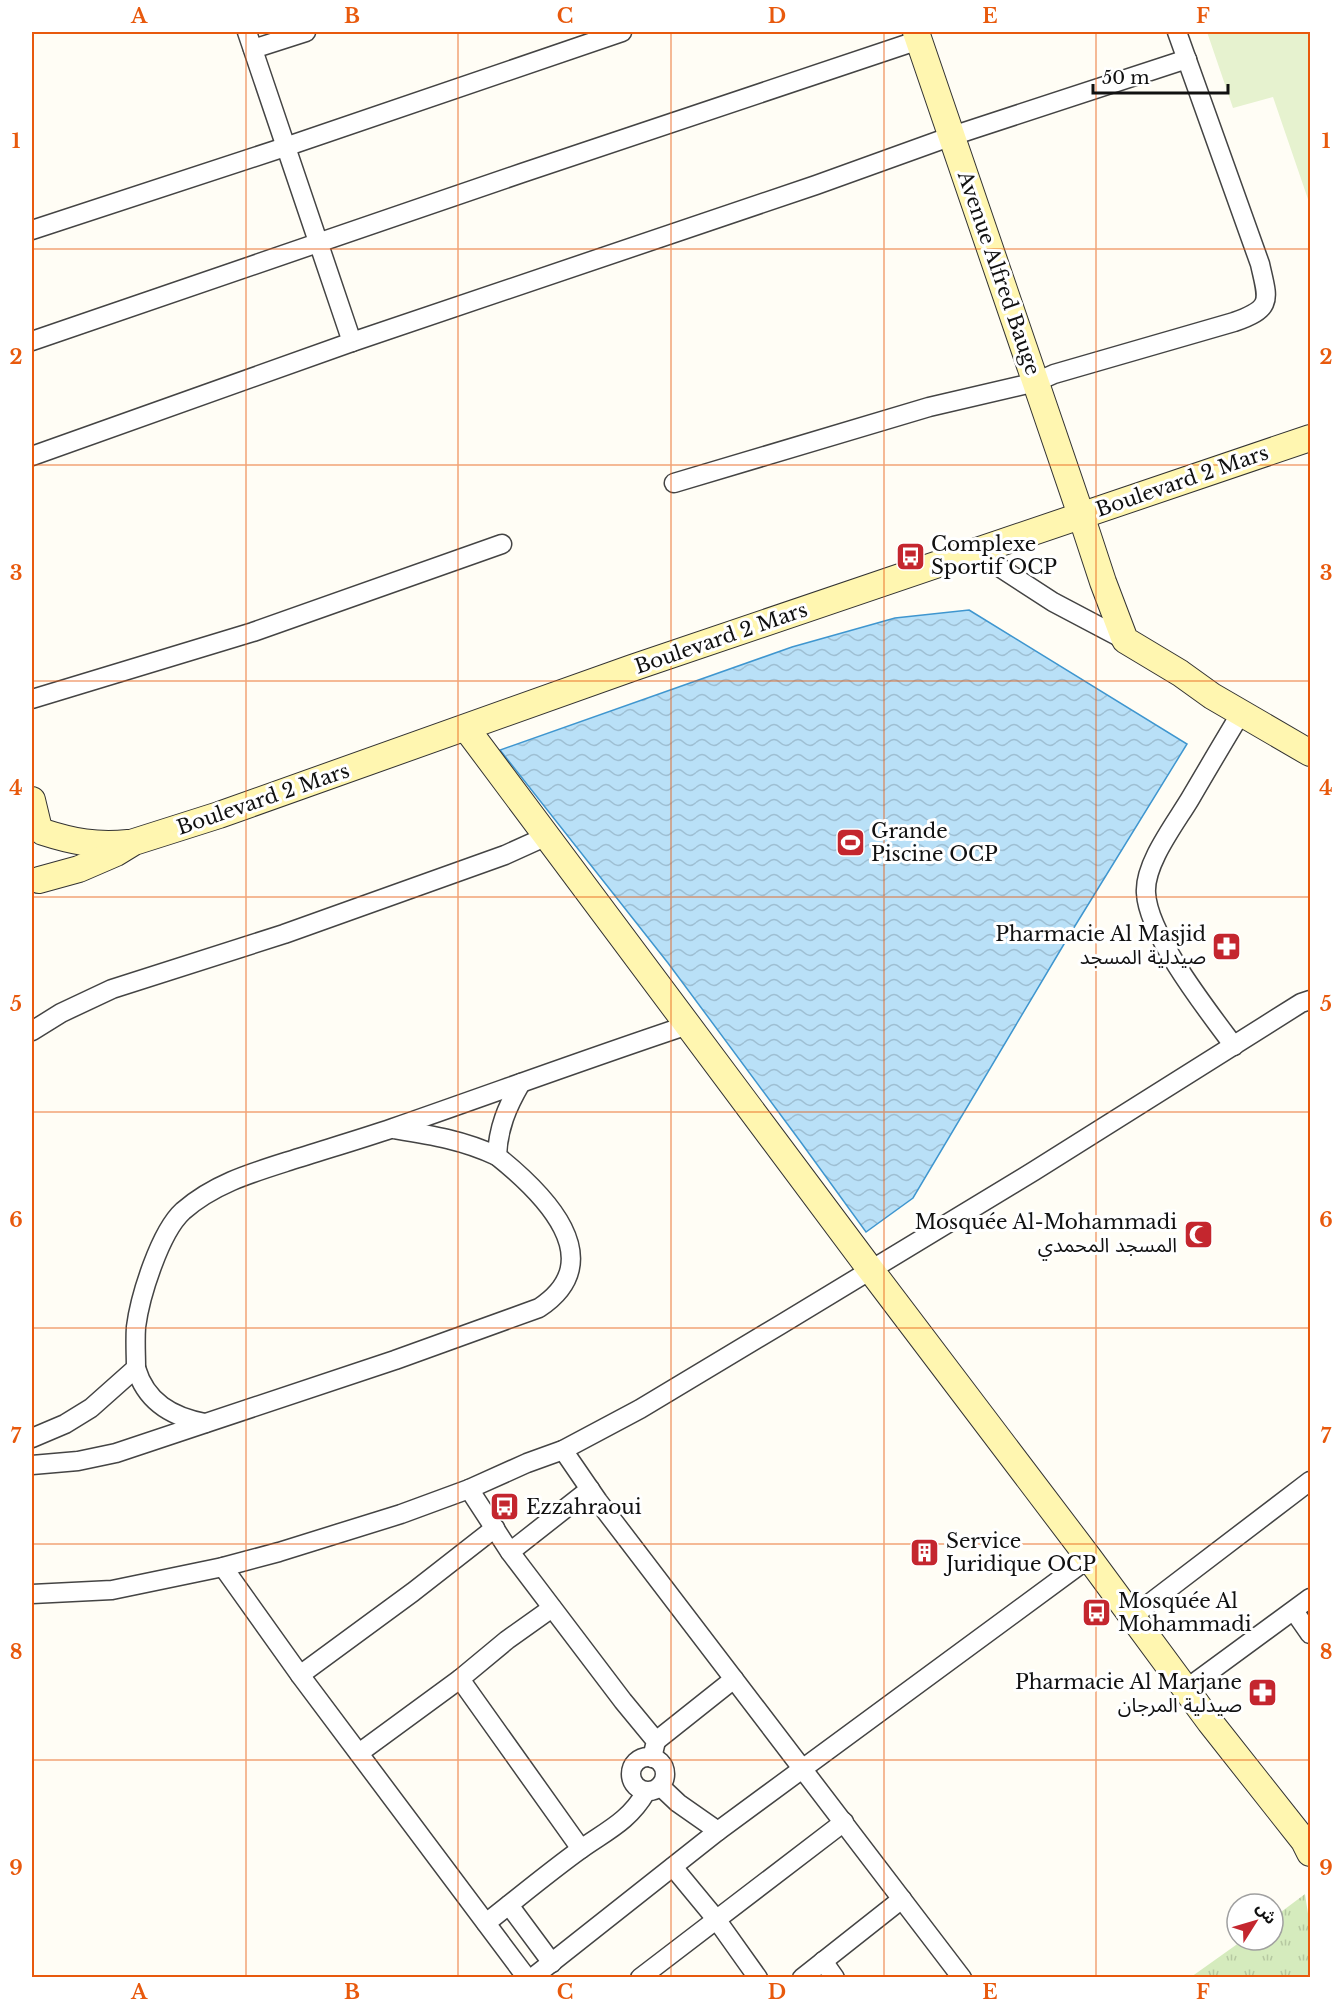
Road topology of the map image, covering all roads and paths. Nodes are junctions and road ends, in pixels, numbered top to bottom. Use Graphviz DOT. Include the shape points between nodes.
graph roads {
  1 [pos="247,32"];
  2 [pos="306,32"];
  3 [pos="622,32"];
  4 [pos="1176,32"];
  5 [pos="918,36"];
  6 [pos="253,49"];
  7 [pos="1186,59"];
  8 [pos="952,136"];
  9 [pos="285,147"];
  10 [pos="32,230"];
  11 [pos="319,243"];
  12 [pos="32,341"];
  13 [pos="352,342"];
  14 [pos="1036,382"];
  15 [pos="1311,438"];
  16 [pos="32,456"];
  17 [pos="674,483"];
  18 [pos="1082,515"];
  19 [pos="502,544"];
  20 [pos="976,552"];
  21 [pos="1125,640"];
  22 [pos="32,699"];
  23 [pos="1242,713"];
  24 [pos="466,728"];
  25 [pos="1311,753"];
  26 [pos="32,800"];
  27 [pos="37,826"];
  28 [pos="547,836"];
  29 [pos="134,842"];
  30 [pos="35,883"];
  31 [pos="1311,1000"];
  32 [pos="688,1025"];
  33 [pos="32,1031"];
  34 [pos="1234,1046"];
  35 [pos="521,1083"];
  36 [pos="392,1128"];
  37 [pos="497,1156"];
  38 [pos="870,1269"];
  39 [pos="136,1368"];
  40 [pos="206,1424"];
  41 [pos="32,1438"];
  42 [pos="563,1450"];
  43 [pos="32,1465"];
  44 [pos="1311,1480"];
  45 [pos="470,1489"];
  46 [pos="590,1489"];
  47 [pos="495,1528"];
  48 [pos="510,1552"];
  49 [pos="1089,1558"];
  50 [pos="223,1567"];
  51 [pos="32,1594"];
  52 [pos="1311,1598"];
  53 [pos="552,1608"];
  54 [pos="1294,1611"];
  55 [pos="1133,1616"];
  56 [pos="1311,1634"];
  57 [pos="300,1675"];
  58 [pos="460,1679"];
  59 [pos="734,1679"];
  60 [pos="1186,1689"];
  61 [pos="654,1750"];
  62 [pos="359,1754"];
  63 [pos="802,1769"];
  64 [pos="653,1789"];
  65 [pos="844,1822"];
  66 [pos="718,1831"];
  67 [pos="581,1849"];
  68 [pos="1311,1853"];
  69 [pos="674,1867"];
  70 [pos="902,1899"];
  71 [pos="509,1905"];
  72 [pos="716,1919"];
  73 [pos="486,1923"];
  74 [pos="823,1961"];
  75 [pos="552,1963"];
  76 [pos="527,1977"];
  77 [pos="532,1977"];
  78 [pos="640,1977"];
  79 [pos="758,1977"];
  80 [pos="802,1977"];
  81 [pos="835,1977"];
  82 [pos="962,1977"];
  1 -- 6 [label="street"];
  2 -- 6 [label="street"];
  3 -- 9 [label="street"];
  4 -- 7 [label="street"];
  5 -- 8 [label="street, Avenue Alfred Bauge"];
  5 -- 11 [label="street"];
  6 -- 9 [label="street"];
  7 -- 8 [label="street"];
  7 -- 14 [label="street" via="1260,264 1266,301 1254,315"];
  8 -- 13 [label="street"];
  8 -- 14 [label="street, Avenue Alfred Bauge"];
  9 -- 10 [label="street"];
  9 -- 11 [label="street"];
  11 -- 12 [label="street"];
  11 -- 13 [label="street"];
  13 -- 16 [label="street"];
  14 -- 17 [label="street" via="929,407"];
  14 -- 18 [label="street, Avenue Alfred Bauge"];
  15 -- 18 [label="street, Boulevard 2 Mars"];
  18 -- 20 [label="street, Boulevard 2 Mars"];
  18 -- 21 [label="street, Avenue Alfred Bauge"];
  19 -- 22 [label="street" via="253,632"];
  20 -- 21 [label="street" via="1053,602"];
  20 -- 24 [label="street, Boulevard 2 Mars"];
  21 -- 23 [label="street"];
  23 -- 25 [label="street"];
  23 -- 34 [label="street" via="1158,853 1146,881 1148,908 1158,934"];
  24 -- 28 [label="street"];
  24 -- 29 [label="street, Boulevard 2 Mars"];
  26 -- 27 [label="street"];
  27 -- 29 [label="street" via="73,842"];
  27 -- 30 [label="street" via="48,839 50,857"];
  28 -- 32 [label="street"];
  28 -- 33 [label="street" via="505,855 284,934 112,989"];
  29 -- 30 [label="street" via="98,862"];
  31 -- 34 [label="street"];
  32 -- 35 [label="street"];
  32 -- 38 [label="street"];
  34 -- 38 [label="street"];
  35 -- 36 [label="street"];
  35 -- 37 [label="street" via="507,1106"];
  36 -- 37 [label="street" via="474,1144"];
  36 -- 39 [label="street" via="224,1184 182,1212 159,1248 139,1311"];
  37 -- 40 [label="street" via="540,1196 567,1235 569,1275 553,1299 519,1316"];
  38 -- 42 [label="street" via="640,1410"];
  38 -- 49 [label="street"];
  39 -- 40 [label="street" via="143,1387 158,1404 173,1415"];
  39 -- 41 [label="street" via="92,1408"];
  40 -- 43 [label="street" via="116,1453"];
  42 -- 45 [label="street"];
  42 -- 46 [label="street"];
  44 -- 55 [label="street"];
  45 -- 47 [label="street"];
  45 -- 50 [label="street" via="344,1532"];
  46 -- 48 [label="street"];
  46 -- 59 [label="street"];
  47 -- 48 [label="street"];
  47 -- 57 [label="street"];
  48 -- 53 [label="street"];
  49 -- 55 [label="street"];
  49 -- 63 [label="street"];
  50 -- 51 [label="street" via="112,1590"];
  50 -- 57 [label="street"];
  52 -- 54 [label="street"];
  53 -- 58 [label="street"];
  53 -- 61 [label="street"];
  54 -- 56 [label="street"];
  54 -- 60 [label="street"];
  55 -- 60 [label="street"];
  57 -- 62 [label="street"];
  58 -- 62 [label="street"];
  58 -- 67 [label="street"];
  59 -- 61 [label="street"];
  59 -- 63 [label="street"];
  60 -- 68 [label="street"];
  61 -- 64 [label="street" via="665,1770 664,1782"];
  61 -- 64 [label="street" via="631,1769 632,1782 638,1789"];
  62 -- 73 [label="street"];
  63 -- 65 [label="street"];
  63 -- 66 [label="street"];
  64 -- 66 [label="street"];
  64 -- 67 [label="street" via="626,1819"];
  65 -- 70 [label="street"];
  65 -- 72 [label="street"];
  66 -- 69 [label="street"];
  67 -- 71 [label="street"];
  69 -- 72 [label="street"];
  69 -- 75 [label="street"];
  70 -- 74 [label="street"];
  70 -- 82 [label="street"];
  71 -- 73 [label="street"];
  71 -- 75 [label="street"];
  72 -- 78 [label="street"];
  72 -- 79 [label="street"];
  73 -- 76 [label="street"];
  74 -- 80 [label="street"];
  74 -- 81 [label="street"];
  75 -- 77 [label="street"];
}
